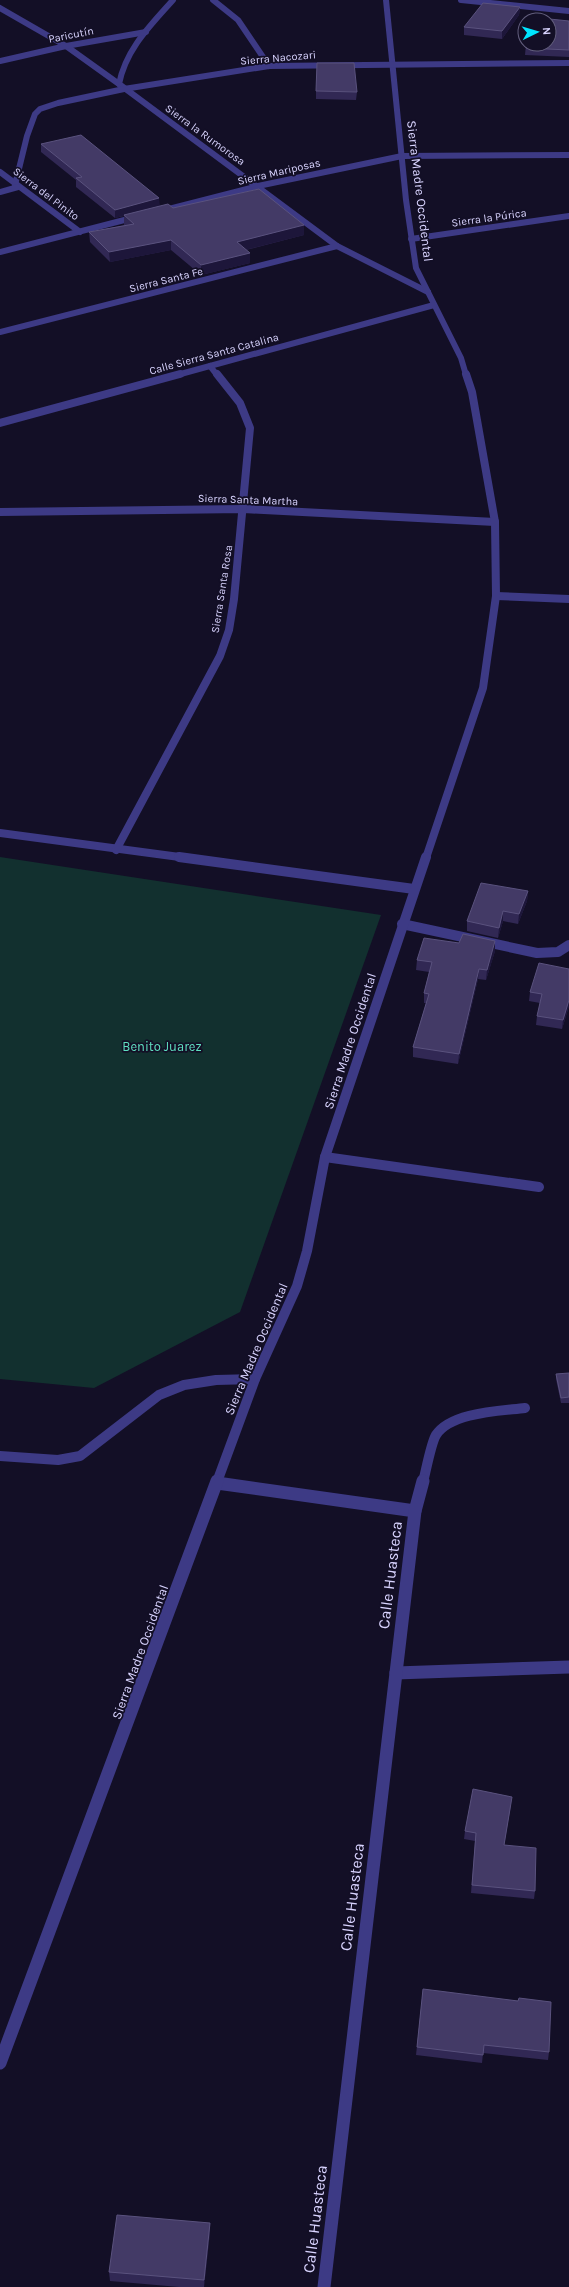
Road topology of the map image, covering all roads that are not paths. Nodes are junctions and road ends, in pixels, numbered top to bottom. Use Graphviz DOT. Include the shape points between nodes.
graph roads {
  1 [pos="173,0"];
  2 [pos="213,0"];
  3 [pos="386,0"];
  4 [pos="461,0"];
  5 [pos="0,8"];
  6 [pos="569,11"];
  7 [pos="146,32"];
  8 [pos="66,46"];
  9 [pos="0,61"];
  10 [pos="569,63"];
  11 [pos="392,64"];
  12 [pos="269,66"];
  13 [pos="119,84"];
  14 [pos="124,89"];
  15 [pos="569,155"];
  16 [pos="402,156"];
  17 [pos="0,172"];
  18 [pos="16,186"];
  19 [pos="258,186"];
  20 [pos="0,192"];
  21 [pos="154,213"];
  22 [pos="147,215"];
  23 [pos="569,216"];
  24 [pos="80,232"];
  25 [pos="411,239"];
  26 [pos="337,246"];
  27 [pos="0,252"];
  28 [pos="428,292"];
  29 [pos="434,305"];
  30 [pos="0,332"];
  31 [pos="210,366"];
  32 [pos="0,423"];
  33 [pos="244,509"];
  34 [pos="1,514"];
  35 [pos="496,522"];
  36 [pos="496,596"];
  37 [pos="569,599"];
  38 [pos="0,833"];
  39 [pos="116,850"];
  40 [pos="414,889"];
  41 [pos="402,924"];
  42 [pos="569,945"];
  43 [pos="325,1157"];
  44 [pos="539,1187"];
  45 [pos="255,1379"];
  46 [pos="525,1408"];
  47 [pos="0,1456"];
  48 [pos="217,1483"];
  49 [pos="415,1511"];
  50 [pos="569,1667"];
  51 [pos="396,1673"];
  52 [pos="0,2063"];
  53 [pos="324,2287"];
  1 -- 7 [label="street"];
  2 -- 12 [label="street" via="237,19"];
  3 -- 11 [label="street, Sierra Madre Occidental"];
  4 -- 6 [label="street"];
  5 -- 8 [label="street, Sierra la Rumorosa"];
  7 -- 8 [label="street, Paricutín"];
  7 -- 13 [label="street" via="126,61"];
  8 -- 9 [label="street, Paricutín"];
  8 -- 13 [label="street, Sierra la Rumorosa"];
  10 -- 11 [label="street, Sierra Nacozari"];
  11 -- 12 [label="street, Sierra Nacozari"];
  11 -- 16 [label="street, Sierra Madre Occidental"];
  12 -- 14 [label="street, Sierra Nacozari"];
  13 -- 14 [label="street, Sierra la Rumorosa"];
  14 -- 18 [label="street, Sierra Nacozari" via="40,109 30,125"];
  14 -- 19 [label="street, Sierra la Rumorosa"];
  15 -- 16 [label="street, Sierra Mariposas"];
  16 -- 19 [label="street, Sierra Mariposas"];
  16 -- 25 [label="street, Sierra Madre Occidental"];
  17 -- 18 [label="street, Sierra del Pinito"];
  18 -- 20 [label="street"];
  18 -- 24 [label="street, Sierra del Pinito"];
  19 -- 21 [label="street, Sierra Mariposas"];
  19 -- 26 [label="street, Sierra la Rumorosa"];
  22 -- 24 [label="street"];
  23 -- 25 [label="street, Sierra la Púrica"];
  24 -- 27 [label="street"];
  25 -- 28 [label="street, Sierra Madre Occidental" via="416,268"];
  26 -- 28 [label="street, Sierra la Rumorosa"];
  26 -- 30 [label="street, Sierra Santa Fe"];
  28 -- 29 [label="street, Sierra Madre Occidental"];
  29 -- 31 [label="street, Calle Sierra Santa Catalina"];
  29 -- 35 [label="street, Sierra Madre Occidental" via="461,358 472,392"];
  31 -- 32 [label="street, Calle Sierra Santa Catalina"];
  31 -- 33 [label="street, Sierra Santa Rosa" via="248,417 250,428"];
  33 -- 34 [label="street, Sierra Santa Martha" via="42,510"];
  33 -- 35 [label="street, Sierra Santa Martha"];
  33 -- 39 [label="street, Sierra Santa Rosa" via="229,630 220,656"];
  35 -- 36 [label="street, Sierra Madre Occidental"];
  36 -- 37 [label="street"];
  36 -- 40 [label="street, Sierra Madre Occidental" via="483,688"];
  38 -- 39 [label="street"];
  39 -- 40 [label="street"];
  40 -- 41 [label="street, Sierra Madre Occidental"];
  41 -- 42 [label="street" via="538,953 558,952"];
  41 -- 43 [label="street, Sierra Madre Occidental"];
  43 -- 44 [label="street"];
  43 -- 45 [label="street, Sierra Madre Occidental" via="307,1251 297,1286"];
  45 -- 47 [label="street" via="216,1380 184,1385 159,1395 80,1456 58,1460"];
  45 -- 48 [label="street, Sierra Madre Occidental"];
  46 -- 49 [label="street, Calle Huasteca" via="460,1419 442,1428 436,1435"];
  48 -- 49 [label="street, Calle Huasteca"];
  48 -- 52 [label="street, Sierra Madre Occidental"];
  49 -- 51 [label="street, Calle Huasteca"];
  50 -- 51 [label="street"];
  51 -- 53 [label="street, Calle Huasteca"];
}
